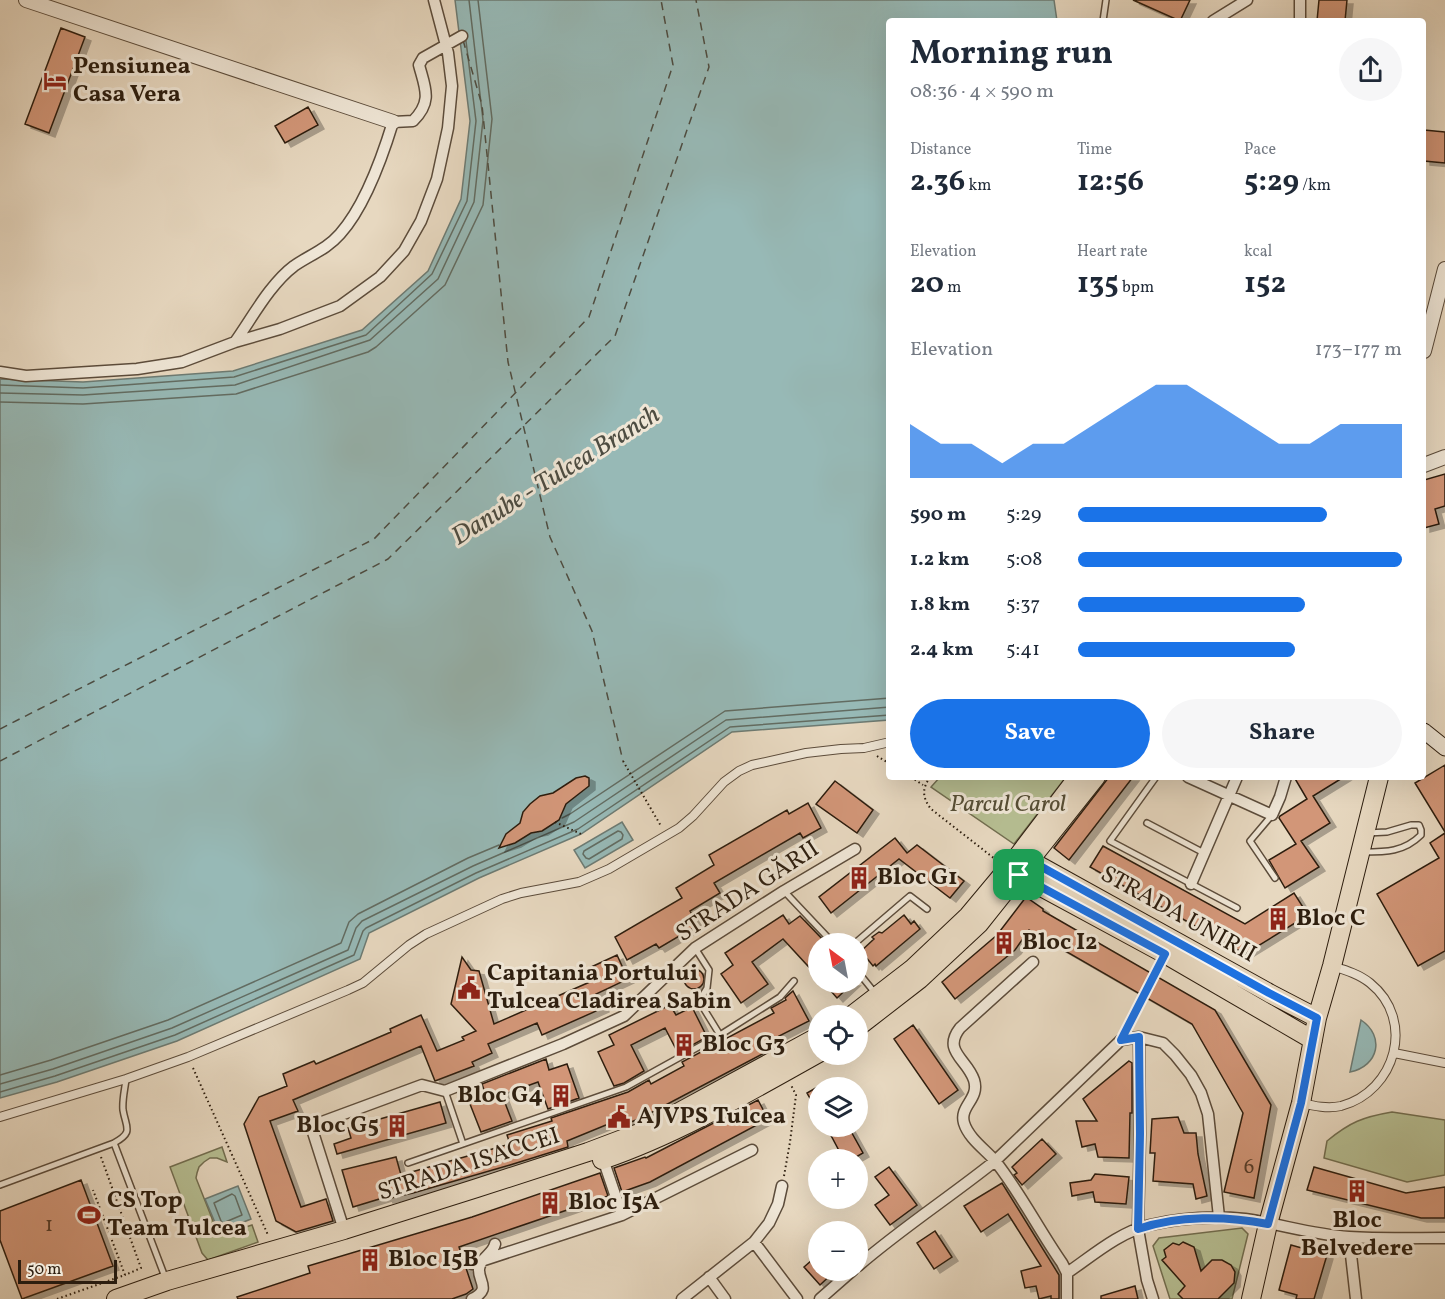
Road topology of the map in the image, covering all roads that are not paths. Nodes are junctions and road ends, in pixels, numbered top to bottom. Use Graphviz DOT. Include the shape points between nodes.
graph roads {
  1 [pos="26,0"];
  2 [pos="434,0"];
  3 [pos="1106,0"];
  4 [pos="1247,0"];
  5 [pos="1300,0"];
  6 [pos="1103,18"];
  7 [pos="1218,18"];
  8 [pos="1300,18"];
  9 [pos="462,36"];
  10 [pos="446,46"];
  11 [pos="393,122"];
  12 [pos="1445,269"];
  13 [pos="235,342"];
  14 [pos="1426,343"];
  15 [pos="0,372"];
  16 [pos="1445,457"];
  17 [pos="1426,464"];
  18 [pos="1426,733"];
  19 [pos="886,743"];
  20 [pos="1445,748"];
  21 [pos="1076,780"];
  22 [pos="1093,780"];
  23 [pos="1154,780"];
  24 [pos="1194,780"];
  25 [pos="1236,780"];
  26 [pos="1285,780"];
  27 [pos="1378,780"];
  28 [pos="1228,796"];
  29 [pos="1272,815"];
  30 [pos="1147,823"];
  31 [pos="1366,833"];
  32 [pos="855,849"];
  33 [pos="1361,852"];
  34 [pos="1204,853"];
  35 [pos="1018,866"];
  36 [pos="1275,878"];
  37 [pos="1191,884"];
  38 [pos="783,891"];
  39 [pos="1237,908"];
  40 [pos="927,909"];
  41 [pos="823,933"];
  42 [pos="867,933"];
  43 [pos="695,948"];
  44 [pos="1033,962"];
  45 [pos="1332,966"];
  46 [pos="794,981"];
  47 [pos="868,985"];
  48 [pos="877,996"];
  49 [pos="865,1005"];
  50 [pos="1317,1018"];
  51 [pos="868,1019"];
  52 [pos="720,1035"];
  53 [pos="1139,1037"];
  54 [pos="1313,1040"];
  55 [pos="808,1042"];
  56 [pos="1394,1053"];
  57 [pos="808,1059"];
  58 [pos="1445,1063"];
  59 [pos="126,1079"];
  60 [pos="445,1091"];
  61 [pos="1301,1103"];
  62 [pos="0,1117"];
  63 [pos="114,1143"];
  64 [pos="463,1144"];
  65 [pos="752,1150"];
  66 [pos="603,1159"];
  67 [pos="995,1161"];
  68 [pos="408,1163"];
  69 [pos="0,1185"];
  70 [pos="782,1186"];
  71 [pos="622,1215"];
  72 [pos="1219,1217"];
  73 [pos="1268,1224"];
  74 [pos="1138,1229"];
  75 [pos="344,1230"];
  76 [pos="1349,1237"];
  77 [pos="1445,1238"];
  78 [pos="754,1242"];
  79 [pos="495,1244"];
  80 [pos="868,1257"];
  81 [pos="477,1263"];
  82 [pos="1067,1273"];
  83 [pos="709,1277"];
  84 [pos="167,1281"];
  85 [pos="840,1281"];
  86 [pos="116,1299"];
  87 [pos="153,1299"];
  88 [pos="472,1299"];
  89 [pos="682,1299"];
  90 [pos="724,1299"];
  91 [pos="797,1299"];
  92 [pos="820,1299"];
  93 [pos="1067,1299"];
  94 [pos="1153,1299"];
  95 [pos="1251,1299"];
  96 [pos="1356,1299"];
  1 -- 11 [label="street"];
  2 -- 10 [label="street"];
  3 -- 6 [label="lane"];
  4 -- 7 [label="street"];
  5 -- 8 [label="street"];
  9 -- 10 [label="street"];
  10 -- 11 [label="street" via="419,64 426,102 421,113 413,121"];
  10 -- 13 [label="street" via="452,86 448,128 437,179 404,251 380,277 340,306"];
  11 -- 13 [label="street" via="366,193 342,232 279,280"];
  12 -- 14 [label="street"];
  13 -- 15 [label="street" via="182,362 137,369 26,376"];
  16 -- 17 [label="street"];
  18 -- 20 [label="main road"];
  19 -- 59 [label="street" via="806,753 752,765 724,782 679,828 592,878 511,896 426,934 363,983"];
  21 -- 35 [label="main road" via="1034,835"];
  22 -- 35 [label="main road"];
  23 -- 37 [label="lane" via="1110,841"];
  24 -- 28 [label="street"];
  25 -- 28 [label="street"];
  26 -- 29 [label="street"];
  27 -- 31 [label="main road"];
  28 -- 29 [label="street"];
  28 -- 34 [label="street"];
  29 -- 36 [label="lane" via="1250,841"];
  30 -- 34 [label="lane"];
  31 -- 33 [label="main road"];
  31 -- 33 [label="lane" via="1411,825 1419,825 1421,830 1416,840 1403,847 1388,852"];
  32 -- 38 [label="street, STRADA GĂRII"];
  33 -- 45 [label="main road"];
  34 -- 37 [label="street"];
  35 -- 48 [label="main road" via="912,969"];
  35 -- 50 [label="main road, STRADA UNIRII"];
  35 -- 51 [label="main road" via="979,924"];
  35 -- 54 [label="main road, STRADA UNIRII"];
  37 -- 39 [label="lane"];
  38 -- 41 [label="lane"];
  38 -- 43 [label="street, STRADA GĂRII"];
  40 -- 42 [label="lane" via="910,896"];
  43 -- 52 [label="lane" via="709,970 707,988 699,1001"];
  43 -- 60 [label="street, STRADA GĂRII" via="624,1016"];
  44 -- 67 [label="street" via="954,1036 953,1044 975,1087 965,1110 964,1124"];
  45 -- 50 [label="main road"];
  45 -- 56 [label="street" via="1370,983 1383,997 1396,1034"];
  46 -- 52 [label="lane" via="780,997"];
  47 -- 48 [label="lane"];
  48 -- 49 [label="main road"];
  50 -- 54 [label="main road"];
  52 -- 64 [label="lane" via="626,1087"];
  53 -- 67 [label="street" via="1121,1040"];
  53 -- 72 [label="street" via="1163,1043 1201,1093 1208,1114"];
  53 -- 74 [label="street"];
  54 -- 61 [label="main road"];
  55 -- 75 [label="main road, STRADA ISACCEI" via="642,1132"];
  56 -- 58 [label="street"];
  56 -- 61 [label="street" via="1375,1088 1359,1099 1340,1106"];
  57 -- 66 [label="main road, STRADA ISACCEI" via="647,1143"];
  59 -- 62 [label="street"];
  59 -- 63 [label="lane" via="123,1109 128,1133"];
  60 -- 64 [label="lane"];
  60 -- 75 [label="street, STRADA GĂRII" via="422,1085 311,1126"];
  61 -- 73 [label="main road"];
  63 -- 69 [label="lane"];
  63 -- 84 [label="lane"];
  64 -- 68 [label="lane"];
  65 -- 71 [label="street"];
  66 -- 71 [label="street"];
  66 -- 87 [label="main road, STRADA ISACCEI"];
  67 -- 80 [label="street"];
  67 -- 82 [label="street"];
  70 -- 78 [label="street" via="769,1222"];
  71 -- 81 [label="street"];
  72 -- 73 [label="street"];
  72 -- 74 [label="street"];
  73 -- 76 [label="street"];
  73 -- 95 [label="main road"];
  74 -- 82 [label="street"];
  74 -- 94 [label="street"];
  75 -- 84 [label="main road, STRADA ISACCEI"];
  76 -- 77 [label="street"];
  76 -- 96 [label="street"];
  78 -- 83 [label="street"];
  78 -- 91 [label="street"];
  79 -- 81 [label="street"];
  81 -- 88 [label="street" via="483,1283 482,1290"];
  82 -- 93 [label="street"];
  83 -- 89 [label="street"];
  83 -- 90 [label="street"];
  84 -- 86 [label="main road, STRADA ISACCEI"];
  85 -- 92 [label="street"];
}
